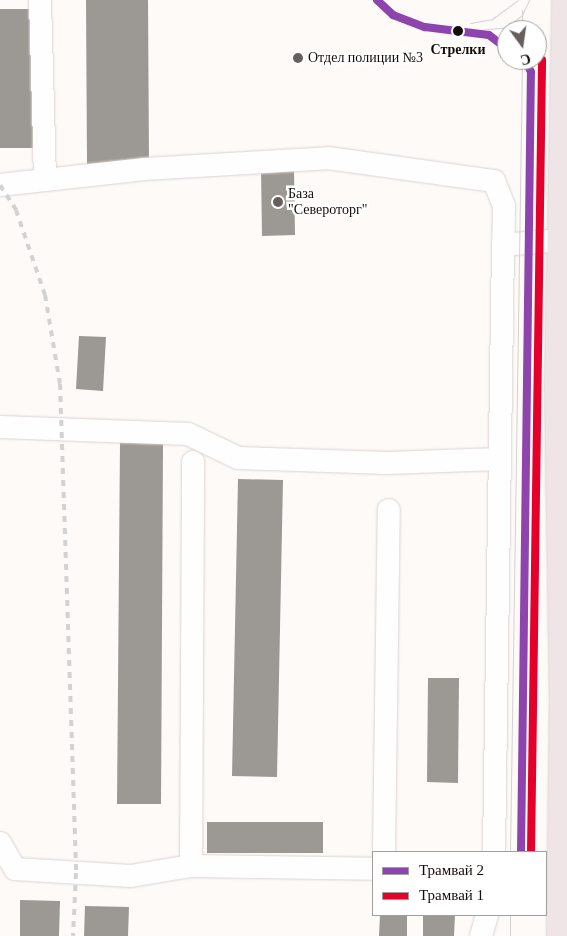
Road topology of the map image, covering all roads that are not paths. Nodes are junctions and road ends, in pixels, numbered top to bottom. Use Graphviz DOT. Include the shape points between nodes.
graph roads {
  1 [pos="40,0"];
  2 [pos="566,0"];
  3 [pos="566,47"];
  4 [pos="44,180"];
  5 [pos="0,185"];
  6 [pos="502,245"];
  7 [pos="563,246"];
  8 [pos="567,353"];
  9 [pos="559,380"];
  10 [pos="0,426"];
  11 [pos="500,459"];
  12 [pos="193,462"];
  13 [pos="389,510"];
  14 [pos="565,706"];
  15 [pos="0,843"];
  16 [pos="384,851"];
  17 [pos="494,851"];
  18 [pos="191,866"];
  19 [pos="372,869"];
  20 [pos="487,916"];
  21 [pos="563,932"];
  22 [pos="481,936"];
  1 -- 4 [label="street"];
  2 -- 3 [label="main road"];
  3 -- 7 [label="main road"];
  4 -- 5 [label="street"];
  4 -- 6 [label="street" via="328,158 494,181 504,206"];
  6 -- 7 [label="street"];
  6 -- 11 [label="street"];
  7 -- 9 [label="main road"];
  8 -- 9 [label="street"];
  9 -- 14 [label="main road"];
  10 -- 11 [label="street" via="188,434 238,458 387,463"];
  11 -- 17 [label="street"];
  12 -- 18 [label="street"];
  13 -- 16 [label="street"];
  14 -- 21 [label="main road"];
  15 -- 18 [label="street" via="15,869 131,876"];
  18 -- 19 [label="street"];
  20 -- 22 [label="street"];
}
